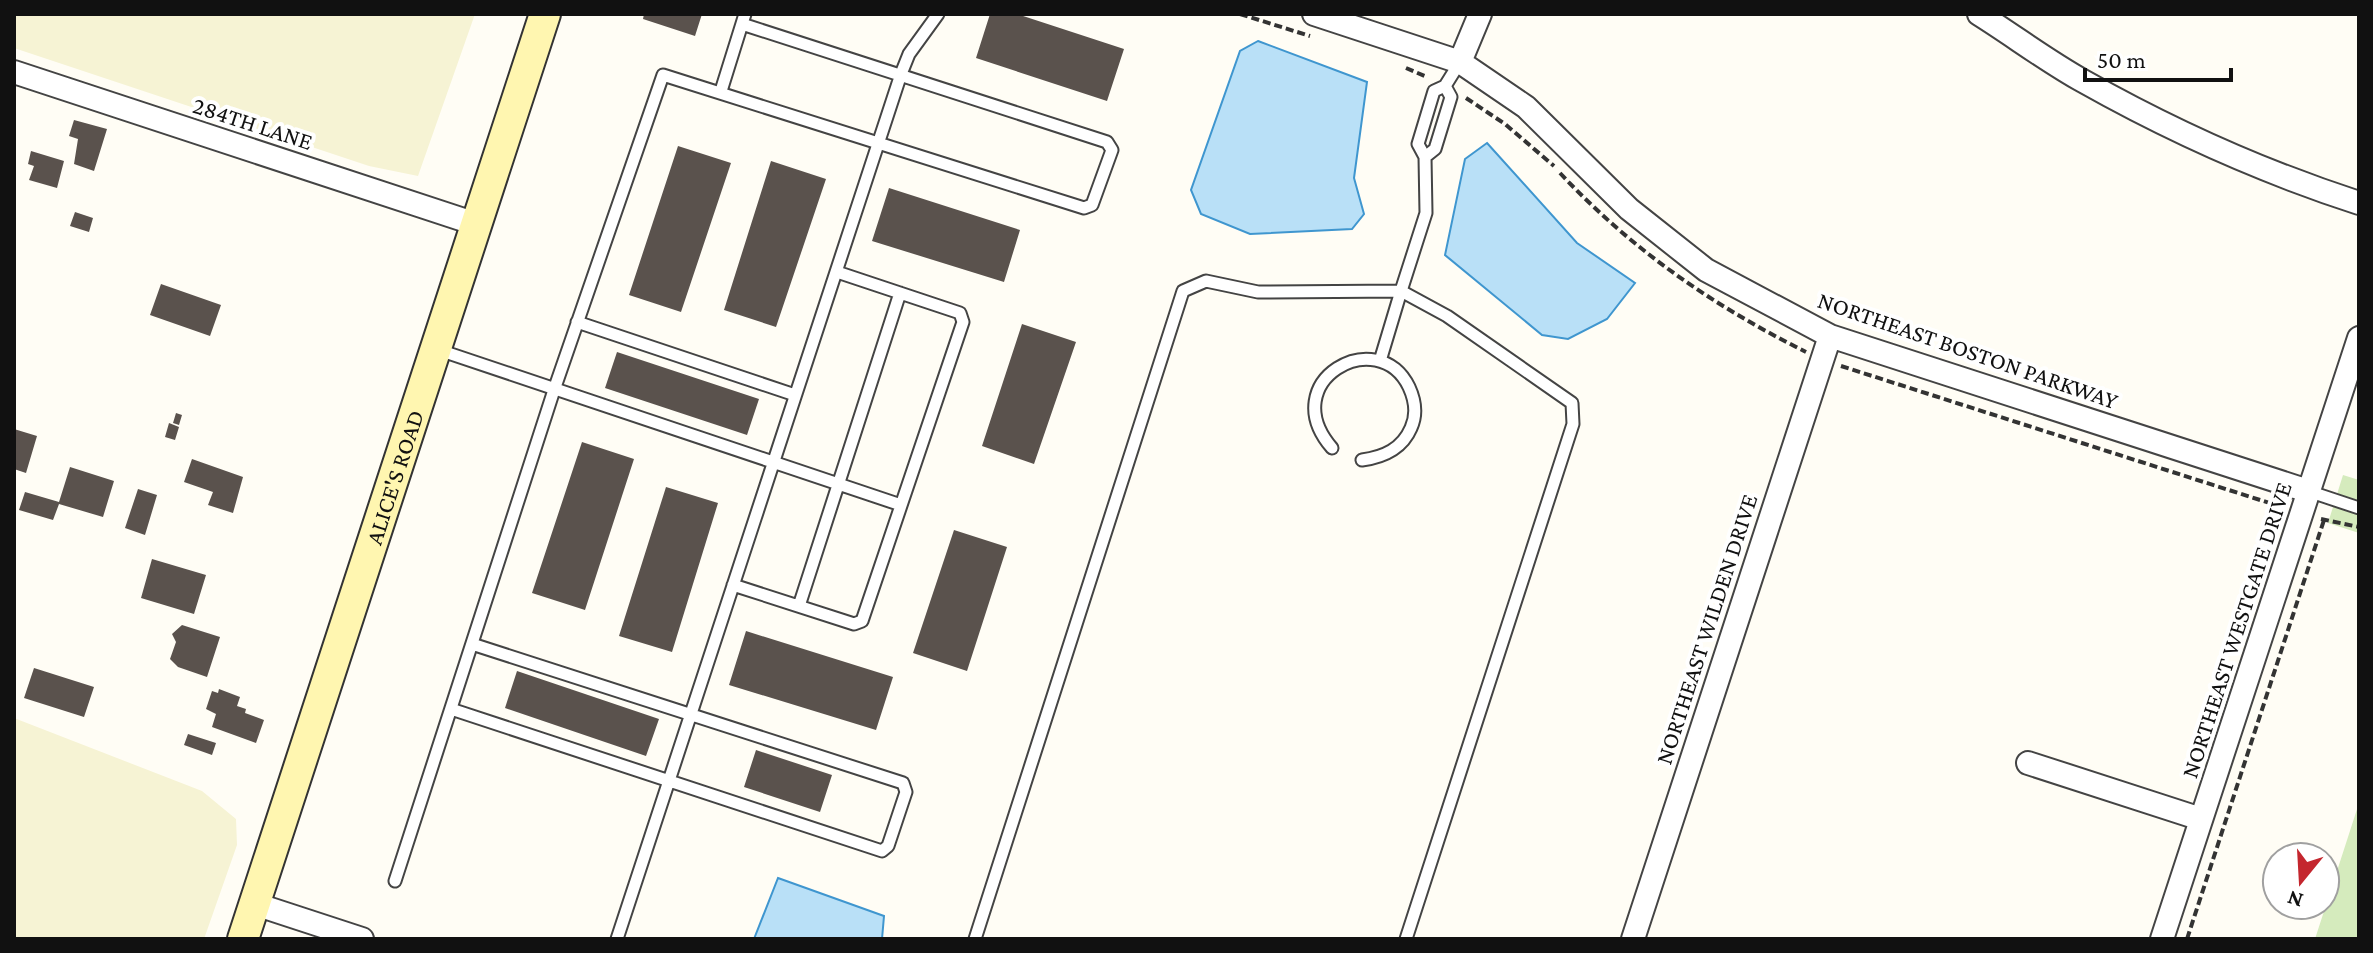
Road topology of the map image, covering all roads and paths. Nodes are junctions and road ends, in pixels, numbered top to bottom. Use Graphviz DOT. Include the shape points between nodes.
graph roads {
  1 [pos="545,14"];
  2 [pos="938,14"];
  3 [pos="1314,14"];
  4 [pos="1480,14"];
  5 [pos="1979,14"];
  6 [pos="744,19"];
  7 [pos="1460,62"];
  8 [pos="14,72"];
  9 [pos="901,74"];
  10 [pos="1445,86"];
  11 [pos="721,91"];
  12 [pos="879,143"];
  13 [pos="1425,157"];
  14 [pos="2359,203"];
  15 [pos="476,224"];
  16 [pos="837,272"];
  17 [pos="1401,291"];
  18 [pos="900,293"];
  19 [pos="577,322"];
  20 [pos="1830,336"];
  21 [pos="2359,338"];
  22 [pos="436,349"];
  23 [pos="1380,361"];
  24 [pos="554,390"];
  25 [pos="795,395"];
  26 [pos="1332,448"];
  27 [pos="1362,460"];
  28 [pos="772,463"];
  29 [pos="839,484"];
  30 [pos="2308,491"];
  31 [pos="901,505"];
  32 [pos="2359,508"];
  33 [pos="2359,527"];
  34 [pos="733,585"];
  35 [pos="799,606"];
  36 [pos="472,644"];
  37 [pos="451,709"];
  38 [pos="691,714"];
  39 [pos="2028,763"];
  40 [pos="669,781"];
  41 [pos="2201,819"];
  42 [pos="395,881"];
  43 [pos="255,904"];
  44 [pos="243,939"];
  45 [pos="362,939"];
  46 [pos="617,939"];
  47 [pos="975,939"];
  48 [pos="1406,939"];
  49 [pos="1633,939"];
  50 [pos="2162,939"];
  51 [pos="2187,939"];
  1 -- 15 [label="main road, ALICE'S ROAD"];
  2 -- 9 [label="lane"];
  3 -- 7 [label="street, NORTHEAST BOSTON PARKWAY"];
  4 -- 7 [label="street"];
  5 -- 14 [label="street" via="2082,80 2183,132 2280,177"];
  6 -- 9 [label="lane"];
  6 -- 11 [label="lane"];
  7 -- 10 [label="lane"];
  7 -- 20 [label="street, NORTHEAST BOSTON PARKWAY" via="1526,107 1629,209 1706,270"];
  8 -- 15 [label="street, 284TH LANE"];
  9 -- 12 [label="lane"];
  9 -- 12 [label="lane" via="1107,142 1112,150 1092,205 1084,208"];
  10 -- 13 [label="lane" via="1451,97 1435,149"];
  10 -- 13 [label="lane" via="1434,91 1418,144"];
  11 -- 12 [label="lane"];
  11 -- 19 [label="lane" via="670,75 659,80"];
  12 -- 16 [label="lane"];
  13 -- 17 [label="lane" via="1426,213"];
  15 -- 22 [label="main road, ALICE'S ROAD"];
  16 -- 18 [label="lane"];
  16 -- 25 [label="lane"];
  17 -- 23 [label="lane"];
  17 -- 47 [label="lane" via="1258,292 1206,281 1183,291"];
  17 -- 48 [label="lane" via="1447,316 1572,403 1573,424"];
  18 -- 29 [label="lane"];
  18 -- 31 [label="lane" via="963,317"];
  19 -- 24 [label="lane"];
  19 -- 25 [label="lane"];
  20 -- 30 [label="street, NORTHEAST BOSTON PARKWAY"];
  20 -- 49 [label="street, NORTHEAST WILDEN DRIVE"];
  21 -- 30 [label="street, NORTHEAST WESTGATE DRIVE"];
  22 -- 24 [label="lane"];
  22 -- 43 [label="main road, ALICE'S ROAD"];
  23 -- 26 [label="lane" via="1346,362 1320,385 1314,419"];
  23 -- 27 [label="lane" via="1394,369 1413,395 1412,426 1393,451"];
  24 -- 28 [label="lane"];
  24 -- 36 [label="lane"];
  25 -- 28 [label="lane"];
  28 -- 29 [label="lane"];
  28 -- 34 [label="lane"];
  29 -- 31 [label="lane"];
  29 -- 35 [label="lane"];
  30 -- 32 [label="lane"];
  30 -- 41 [label="street, NORTHEAST WESTGATE DRIVE"];
  31 -- 35 [label="lane" via="862,621 854,624"];
  33 -- 51 [label="path" via="2324,520"];
  34 -- 35 [label="lane"];
  34 -- 38 [label="lane"];
  36 -- 37 [label="lane"];
  36 -- 38 [label="lane"];
  37 -- 40 [label="lane"];
  37 -- 42 [label="lane"];
  38 -- 40 [label="lane"];
  38 -- 40 [label="lane" via="903,783 906,792 882,851"];
  39 -- 41 [label="street"];
  40 -- 46 [label="lane"];
  41 -- 50 [label="street, NORTHEAST WESTGATE DRIVE"];
  43 -- 44 [label="main road, ALICE'S ROAD"];
  43 -- 45 [label="street"];
}
